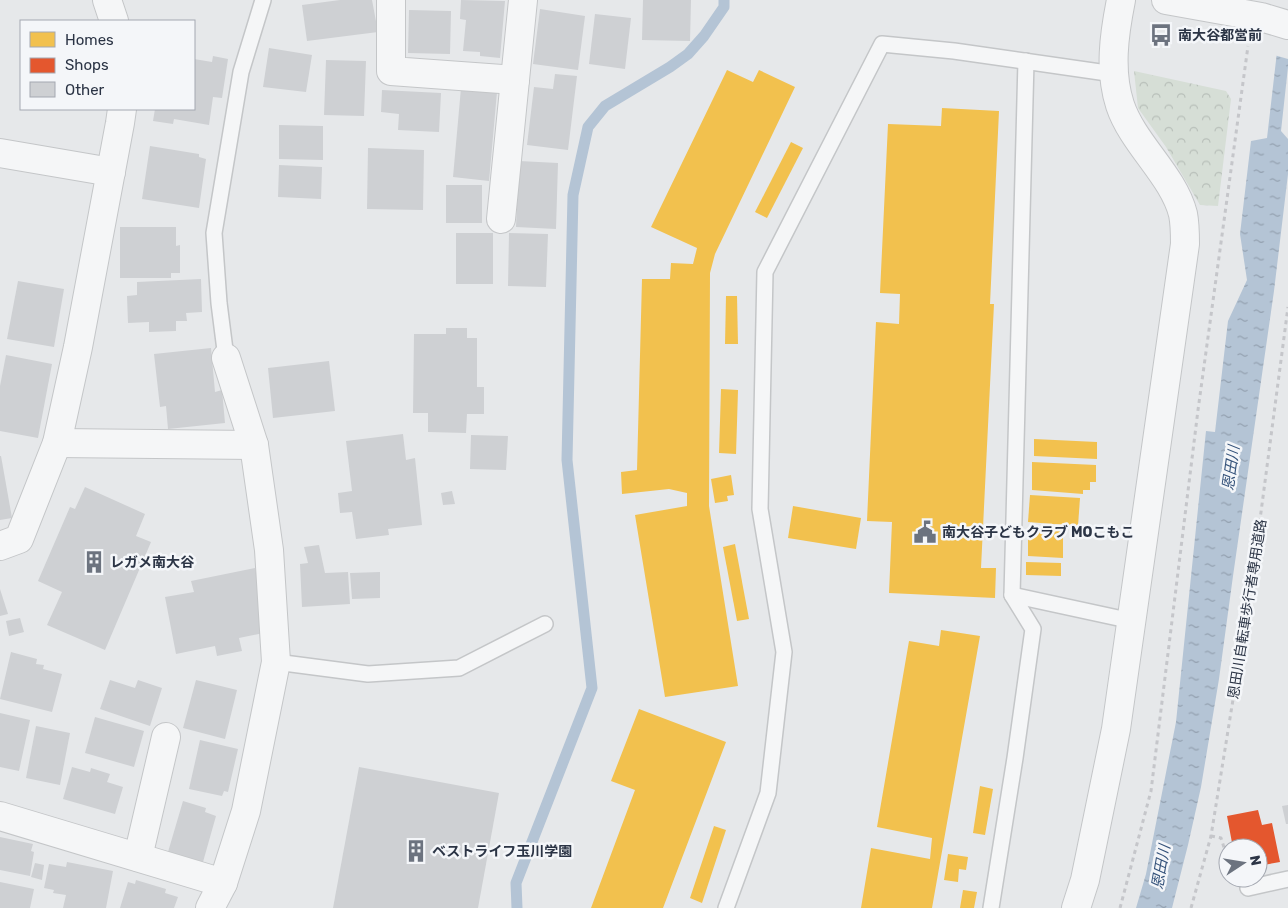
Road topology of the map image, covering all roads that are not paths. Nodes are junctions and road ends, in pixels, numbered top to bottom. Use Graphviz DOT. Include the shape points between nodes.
graph roads {
  1 [pos="107,0"];
  2 [pos="263,0"];
  3 [pos="391,0"];
  4 [pos="523,0"];
  5 [pos="1121,0"];
  6 [pos="1166,0"];
  7 [pos="114,20"];
  8 [pos="1288,25"];
  9 [pos="1026,61"];
  10 [pos="1114,74"];
  11 [pos="515,80"];
  12 [pos="122,110"];
  13 [pos="0,153"];
  14 [pos="111,172"];
  15 [pos="501,219"];
  16 [pos="226,358"];
  17 [pos="57,444"];
  18 [pos="254,445"];
  19 [pos="0,546"];
  20 [pos="1012,595"];
  21 [pos="1132,621"];
  22 [pos="545,624"];
  23 [pos="276,662"];
  24 [pos="166,737"];
  25 [pos="0,816"];
  26 [pos="138,857"];
  27 [pos="1288,879"];
  28 [pos="223,883"];
  29 [pos="1268,884"];
  30 [pos="210,908"];
  31 [pos="726,908"];
  32 [pos="991,908"];
  33 [pos="1076,908"];
  1 -- 7 [label="street"];
  2 -- 16 [label="lane" via="241,72 214,233"];
  3 -- 11 [label="street" via="391,71"];
  4 -- 11 [label="street"];
  5 -- 10 [label="street" via="1115,33"];
  6 -- 8 [label="street" via="1261,16"];
  9 -- 10 [label="lane"];
  9 -- 20 [label="lane"];
  9 -- 31 [label="lane" via="882,44 765,272 760,509 784,652 768,793"];
  10 -- 21 [label="street" via="1120,106 1133,133 1172,189 1183,213 1185,244"];
  11 -- 15 [label="street"];
  12 -- 14 [label="street"];
  13 -- 14 [label="street"];
  14 -- 17 [label="street"];
  16 -- 18 [label="street"];
  17 -- 18 [label="street"];
  17 -- 19 [label="street" via="19,540"];
  18 -- 23 [label="street" via="269,550"];
  20 -- 21 [label="lane"];
  20 -- 32 [label="lane" via="1034,629"];
  21 -- 33 [label="street" via="1116,729 1085,880"];
  22 -- 23 [label="lane" via="459,668 368,674"];
  23 -- 28 [label="street" via="246,811"];
  24 -- 26 [label="street"];
  25 -- 26 [label="street"];
  26 -- 28 [label="street"];
  27 -- 29 [label="lane"];
  28 -- 30 [label="street"];
}
